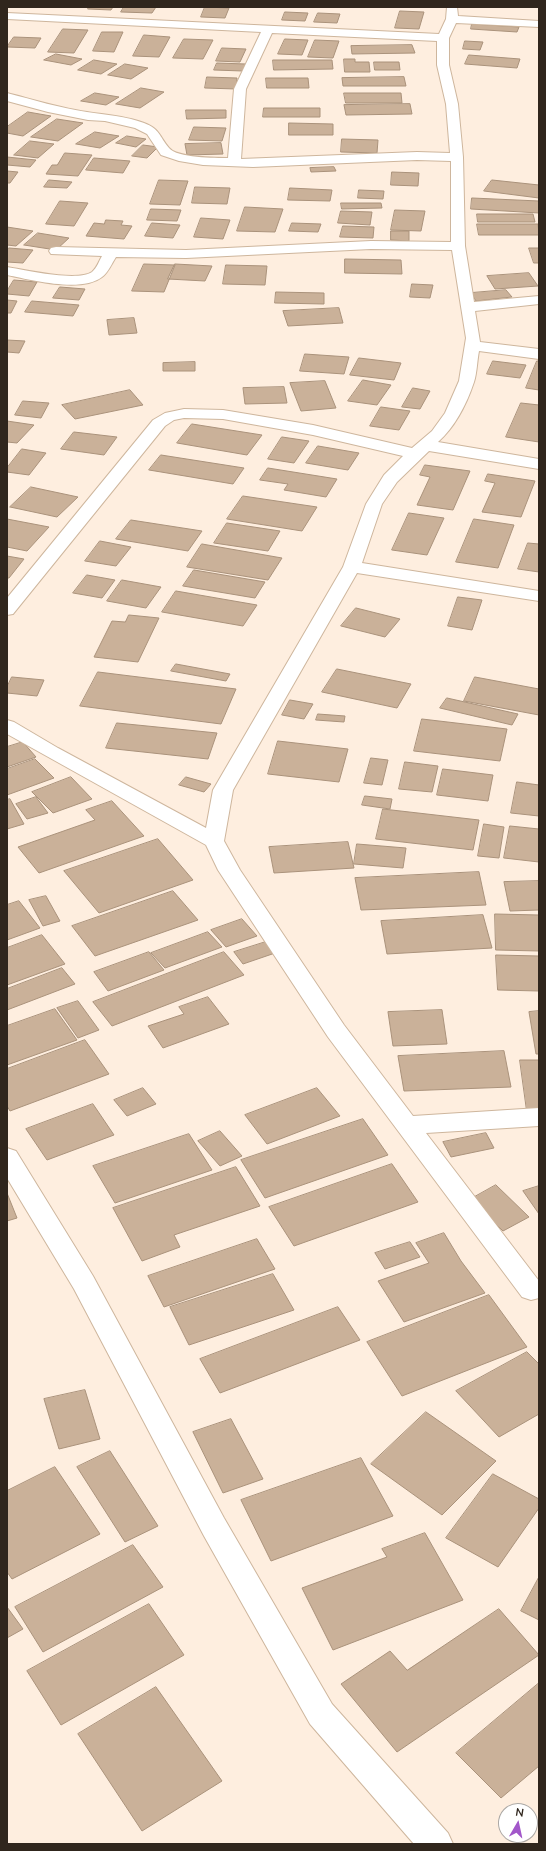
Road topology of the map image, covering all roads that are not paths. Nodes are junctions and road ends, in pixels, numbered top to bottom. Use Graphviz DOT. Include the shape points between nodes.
graph roads {
  1 [pos="452,13"];
  2 [pos="7,16"];
  3 [pos="539,24"];
  4 [pos="268,29"];
  5 [pos="443,38"];
  6 [pos="7,97"];
  7 [pos="457,157"];
  8 [pos="234,162"];
  9 [pos="458,246"];
  10 [pos="56,251"];
  11 [pos="111,253"];
  12 [pos="7,271"];
  13 [pos="539,300"];
  14 [pos="467,307"];
  15 [pos="472,346"];
  16 [pos="539,354"];
  17 [pos="420,449"];
  18 [pos="539,464"];
  19 [pos="352,567"];
  20 [pos="539,596"];
  21 [pos="7,610"];
  22 [pos="7,726"];
  23 [pos="214,841"];
  24 [pos="539,1117"];
  25 [pos="407,1125"];
  26 [pos="7,1157"];
  27 [pos="531,1290"];
  28 [pos="436,1844"];
  1 -- 3 [label="street"];
  1 -- 5 [label="street"];
  2 -- 4 [label="street"];
  4 -- 5 [label="street"];
  4 -- 8 [label="street" via="240,89"];
  5 -- 7 [label="street" via="443,65 452,104"];
  6 -- 8 [label="street" via="74,113 127,121 152,131 165,152 179,157"];
  7 -- 8 [label="street"];
  7 -- 9 [label="street"];
  9 -- 11 [label="street" via="371,245 186,254"];
  9 -- 14 [label="street"];
  10 -- 11 [label="street"];
  11 -- 12 [label="street" via="97,274 80,280"];
  13 -- 14 [label="street"];
  14 -- 15 [label="street" via="473,338"];
  15 -- 16 [label="street"];
  15 -- 17 [label="street" via="467,381 453,413 438,434"];
  17 -- 18 [label="street"];
  17 -- 19 [label="street" via="390,479 374,504"];
  17 -- 21 [label="street" via="232,416 198,413 167,417 159,423"];
  19 -- 20 [label="street"];
  19 -- 23 [label="street" via="223,790"];
  22 -- 23 [label="street"];
  23 -- 25 [label="street" via="229,870 336,1030"];
  24 -- 25 [label="street"];
  25 -- 27 [label="street"];
  26 -- 28 [label="street" via="84,1283 214,1527 321,1714"];
}
